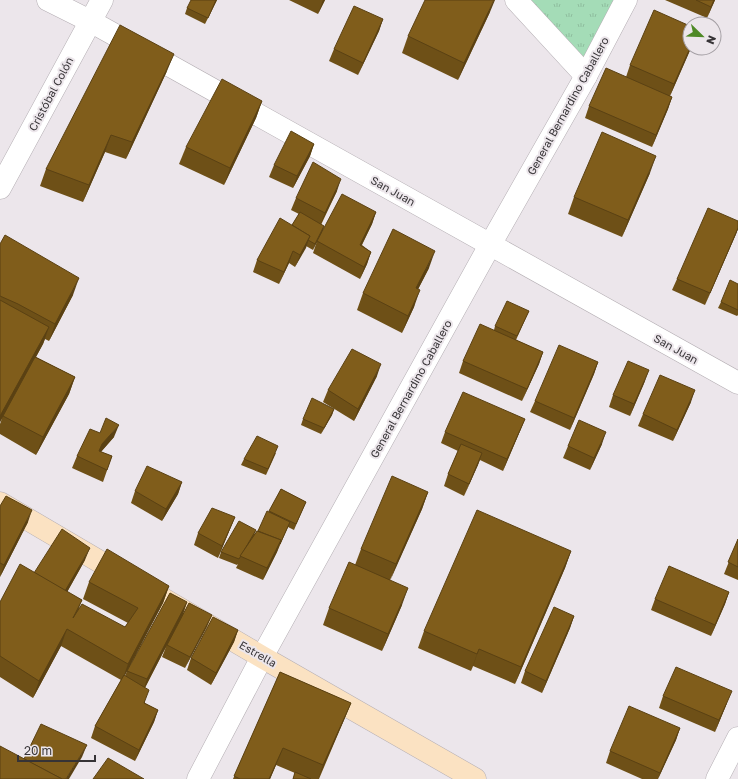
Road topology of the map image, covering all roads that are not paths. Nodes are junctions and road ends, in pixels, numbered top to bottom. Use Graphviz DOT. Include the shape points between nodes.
graph roads {
  1 [pos="48,0"];
  2 [pos="102,0"];
  3 [pos="516,0"];
  4 [pos="626,0"];
  5 [pos="90,21"];
  6 [pos="586,76"];
  7 [pos="0,188"];
  8 [pos="490,245"];
  9 [pos="738,383"];
  10 [pos="0,503"];
  11 [pos="262,657"];
  12 [pos="738,738"];
  13 [pos="198,779"];
  14 [pos="475,779"];
  15 [pos="717,779"];
  1 -- 5 [label="street, San Juan"];
  2 -- 5 [label="street, Cristóbal Colón"];
  3 -- 6 [label="street"];
  4 -- 6 [label="street, General Bernardino Caballero"];
  5 -- 7 [label="street, Cristóbal Colón"];
  5 -- 8 [label="street, San Juan"];
  6 -- 8 [label="street, General Bernardino Caballero"];
  8 -- 9 [label="street, San Juan"];
  8 -- 11 [label="street, General Bernardino Caballero"];
  10 -- 11 [label="main road, Estrella"];
  11 -- 13 [label="street, General Bernardino Caballero"];
  11 -- 14 [label="main road, Estrella"];
  12 -- 15 [label="street"];
}
